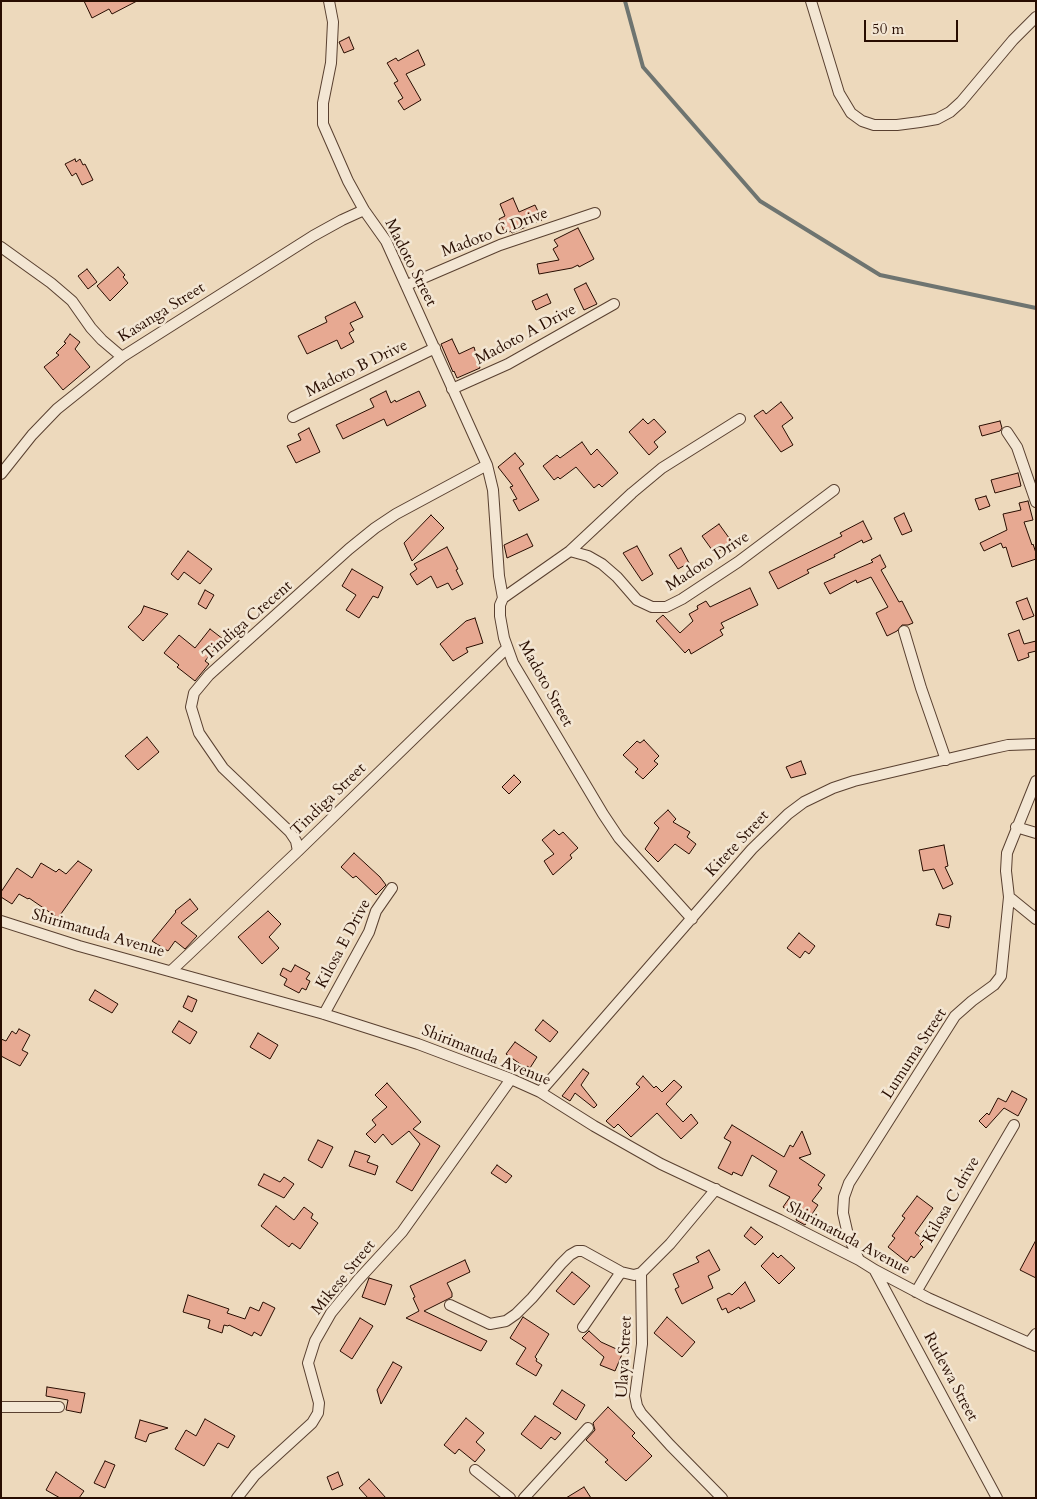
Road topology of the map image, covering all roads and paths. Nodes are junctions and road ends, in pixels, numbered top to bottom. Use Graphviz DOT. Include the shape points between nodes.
graph roads {
  1 [pos="329,1"];
  2 [pos="810,1"];
  3 [pos="1036,17"];
  4 [pos="364,210"];
  5 [pos="595,213"];
  6 [pos="1,247"];
  7 [pos="407,284"];
  8 [pos="614,304"];
  9 [pos="435,348"];
  10 [pos="122,357"];
  11 [pos="452,389"];
  12 [pos="293,417"];
  13 [pos="740,419"];
  14 [pos="1008,432"];
  15 [pos="487,465"];
  16 [pos="1,474"];
  17 [pos="834,490"];
  18 [pos="1036,502"];
  19 [pos="570,551"];
  20 [pos="503,598"];
  21 [pos="904,632"];
  22 [pos="507,648"];
  23 [pos="1036,744"];
  24 [pos="946,760"];
  25 [pos="1036,781"];
  26 [pos="1016,827"];
  27 [pos="1036,832"];
  28 [pos="298,851"];
  29 [pos="392,888"];
  30 [pos="1008,897"];
  31 [pos="692,919"];
  32 [pos="1036,919"];
  33 [pos="1,921"];
  34 [pos="170,971"];
  35 [pos="324,1014"];
  36 [pos="511,1079"];
  37 [pos="540,1092"];
  38 [pos="1014,1124"];
  39 [pos="716,1189"];
  40 [pos="859,1260"];
  41 [pos="875,1270"];
  42 [pos="621,1272"];
  43 [pos="641,1273"];
  44 [pos="916,1292"];
  45 [pos="450,1305"];
  46 [pos="582,1327"];
  47 [pos="1036,1334"];
  48 [pos="1032,1345"];
  49 [pos="1,1407"];
  50 [pos="60,1407"];
  51 [pos="588,1428"];
  52 [pos="475,1470"];
  53 [pos="237,1498"];
  54 [pos="510,1498"];
  55 [pos="524,1498"];
  56 [pos="722,1498"];
  57 [pos="997,1498"];
  1 -- 4 [label="street, Madoto Street" via="333,22 331,62 322,103 323,124"];
  2 -- 3 [label="street" via="839,93 851,113 874,125 920,122 937,119 950,112"];
  4 -- 7 [label="street, Madoto Street" via="386,241"];
  4 -- 10 [label="street, Kasanga Street" via="313,236"];
  5 -- 7 [label="street, Madoto C Drive" via="500,244"];
  6 -- 10 [label="street" via="72,301 91,328"];
  7 -- 9 [label="street, Madoto Street"];
  8 -- 11 [label="street, Madoto A Drive" via="508,364"];
  9 -- 11 [label="street, Madoto Street"];
  9 -- 12 [label="street, Madoto B Drive"];
  10 -- 16 [label="street, Kasanga Street" via="57,409"];
  11 -- 15 [label="street, Madoto Street"];
  13 -- 19 [label="street" via="662,468"];
  14 -- 18 [label="street" via="1017,447"];
  15 -- 20 [label="street, Madoto Street"];
  15 -- 28 [label="street, Tindiga Crecent" via="375,528 209,675 194,693 191,707 199,733 223,768 290,832"];
  17 -- 19 [label="street, Madoto Drive" via="738,562 666,607 652,607 637,600 602,564"];
  19 -- 20 [label="street"];
  20 -- 22 [label="street, Madoto Street" via="500,616"];
  21 -- 24 [label="street"];
  22 -- 28 [label="street, Tindiga Street"];
  22 -- 31 [label="street, Madoto Street" via="541,711 619,838"];
  23 -- 24 [label="street, Kitete Street" via="1008,745"];
  24 -- 31 [label="street, Kitete Street" via="854,781 804,802 752,849"];
  25 -- 26 [label="street, Lumuma Street"];
  26 -- 27 [label="street"];
  26 -- 30 [label="street, Lumuma Street" via="1007,853"];
  28 -- 34 [label="street, Tindiga Street"];
  29 -- 35 [label="street, Kilosa E Drive" via="376,911 369,932"];
  30 -- 32 [label="street"];
  30 -- 40 [label="street, Lumuma Street" via="1001,976 994,986 955,1016 849,1183 843,1213"];
  31 -- 37 [label="street, Kitete Street"];
  33 -- 34 [label="street, Shirimatuda Avenue"];
  34 -- 35 [label="street, Shirimatuda Avenue"];
  35 -- 36 [label="street, Shirimatuda Avenue" via="418,1044"];
  36 -- 37 [label="street, Shirimatuda Avenue"];
  36 -- 53 [label="street, Mikese Street" via="402,1232 331,1313 315,1341 308,1363 319,1403 318,1413 312,1423 255,1475"];
  37 -- 39 [label="street, Shirimatuda Avenue" via="661,1164"];
  38 -- 44 [label="street, Kilosa C drive"];
  39 -- 40 [label="street, Shirimatuda Avenue"];
  39 -- 43 [label="street"];
  40 -- 41 [label="street, Shirimatuda Avenue"];
  41 -- 44 [label="street, Shirimatuda Avenue"];
  41 -- 57 [label="street, Rudewa Street"];
  42 -- 43 [label="street"];
  42 -- 45 [label="street" via="583,1251 577,1251 506,1321 490,1324"];
  42 -- 46 [label="street"];
  43 -- 56 [label="street, Ulaya Street" via="642,1344 635,1396 637,1406"];
  44 -- 48 [label="street, Shirimatuda Avenue"];
  47 -- 48 [label="street"];
  49 -- 50 [label="street"];
  51 -- 55 [label="street"];
  52 -- 54 [label="street"];
}
